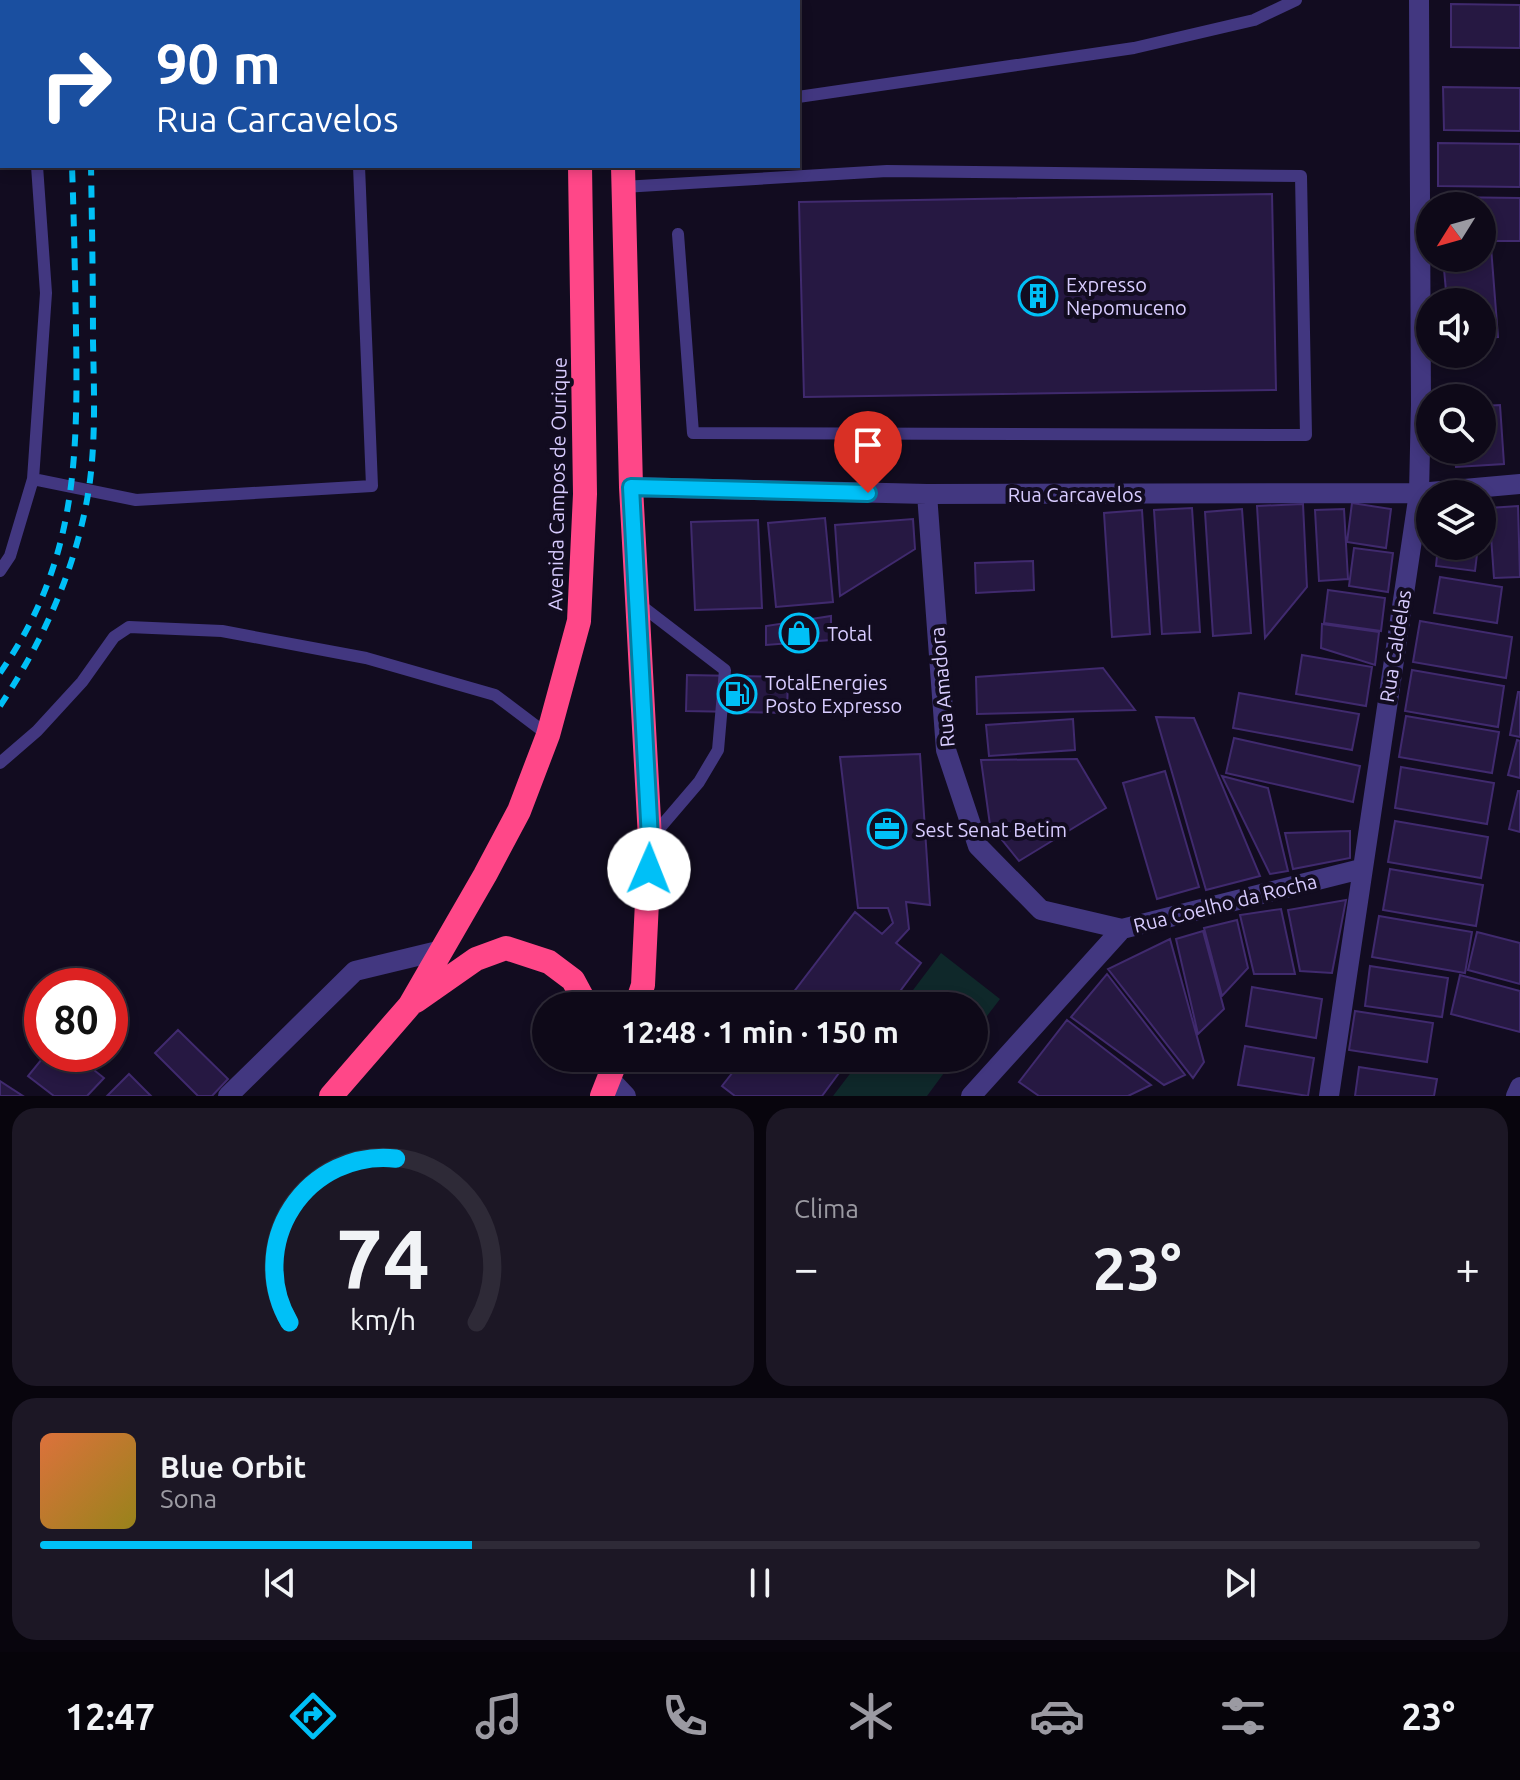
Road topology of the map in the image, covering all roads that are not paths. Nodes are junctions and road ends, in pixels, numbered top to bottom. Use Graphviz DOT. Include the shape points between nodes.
graph roads {
  1 [pos="1296,0"];
  2 [pos="1419,0"];
  3 [pos="800,97"];
  4 [pos="37,168"];
  5 [pos="359,168"];
  6 [pos="580,168"];
  7 [pos="623,176"];
  8 [pos="678,234"];
  9 [pos="33,479"];
  10 [pos="1419,480"];
  11 [pos="1520,484"];
  12 [pos="1496,486"];
  13 [pos="631,487"];
  14 [pos="1416,493"];
  15 [pos="927,494"];
  16 [pos="1416,512"];
  17 [pos="0,571"];
  18 [pos="637,602"];
  19 [pos="548,735"];
  20 [pos="0,763"];
  21 [pos="650,839"];
  22 [pos="1361,869"];
  23 [pos="1122,929"];
  24 [pos="442,950"];
  25 [pos="579,992"];
  26 [pos="641,992"];
  27 [pos="410,1005"];
  28 [pos="1520,1087"];
  29 [pos="228,1096"];
  30 [pos="331,1096"];
  31 [pos="971,1096"];
  32 [pos="1329,1096"];
  33 [pos="1516,1096"];
  1 -- 3 [label="lane" via="1254,20 1134,48"];
  2 -- 10 [label="street, Rua Caldelas"];
  4 -- 9 [label="lane" via="46,293"];
  5 -- 9 [label="lane" via="372,486 136,500"];
  6 -- 19 [label="highway, Avenida Campos de Ourique" via="585,494 579,621"];
  7 -- 8 [label="lane" via="887,171 1301,176 1306,435 693,433"];
  7 -- 13 [label="highway"];
  9 -- 17 [label="lane" via="10,556"];
  11 -- 12 [label="street, Rua Carcavelos"];
  13 -- 15 [label="street, Rua Carcavelos"];
  13 -- 18 [label="highway"];
  14 -- 15 [label="street, Rua Carcavelos"];
  15 -- 23 [label="street, Rua Amadora" via="946,750 978,846 1041,910"];
  16 -- 22 [label="street, Rua Caldelas"];
  18 -- 21 [label="highway"];
  18 -- 21 [label="lane" via="725,670 718,750 699,782"];
  19 -- 20 [label="lane" via="495,695 366,658 222,631 129,627 114,637 37,731"];
  19 -- 24 [label="highway, Avenida Campos de Ourique" via="519,811"];
  21 -- 26 [label="highway"];
  22 -- 23 [label="street, Rua Coelho da Rocha"];
  22 -- 32 [label="street, Rua Caldelas"];
  23 -- 31 [label="street, Rua Coelho da Rocha"];
  24 -- 27 [label="highway, Avenida Campos de Ourique"];
  24 -- 29 [label="street" via="355,971"];
  25 -- 27 [label="highway" via="573,980 549,962 506,948 476,959"];
  27 -- 30 [label="highway"];
  28 -- 33 [label="street"];
}
